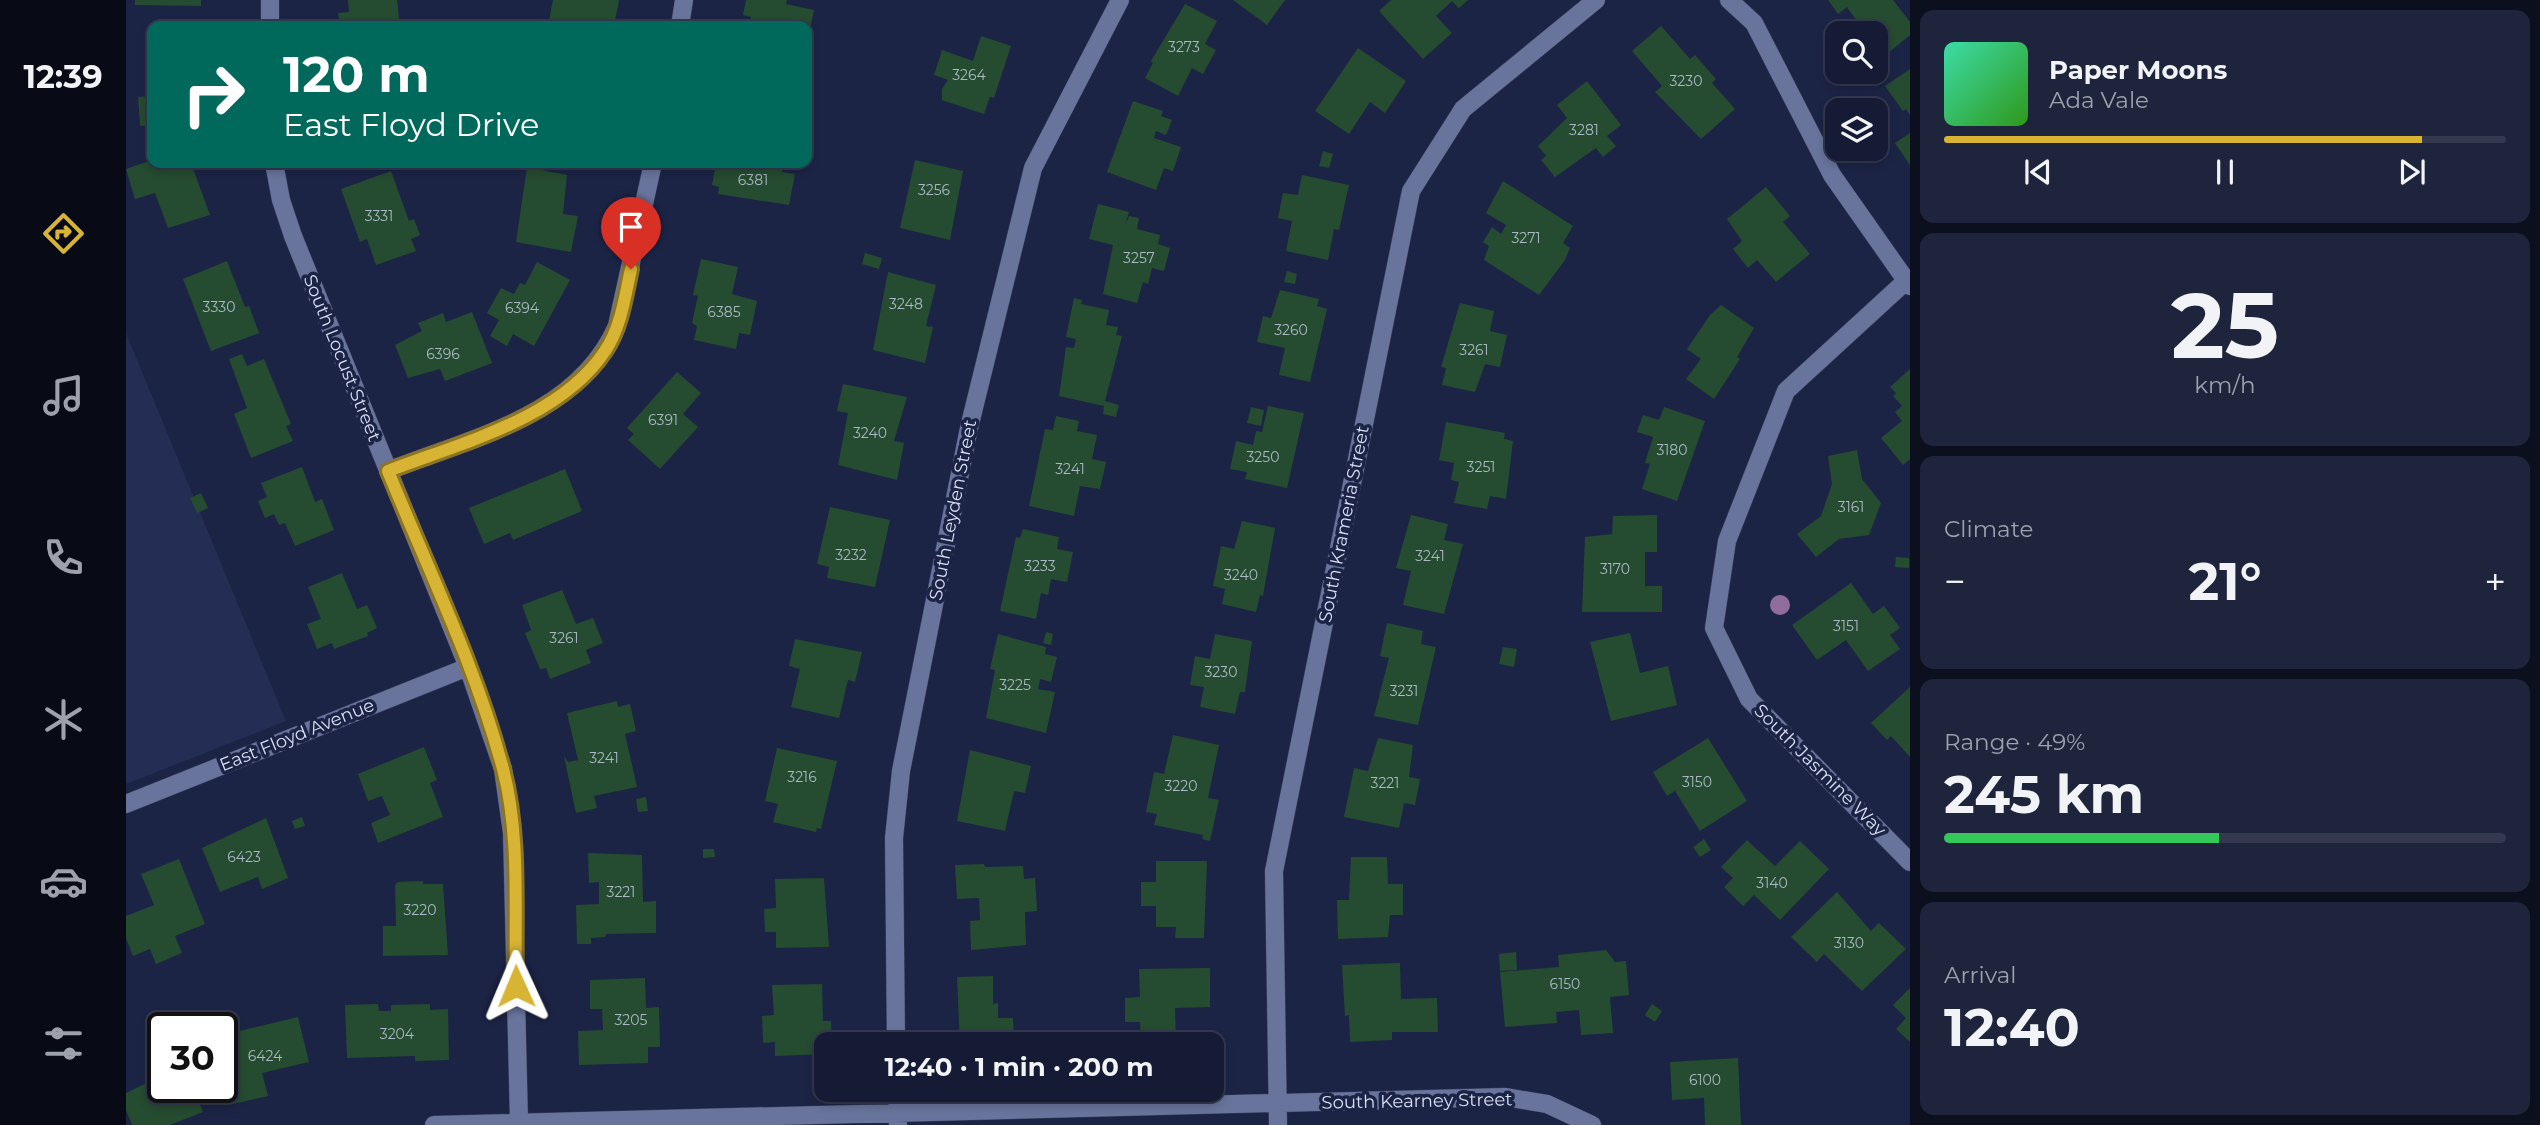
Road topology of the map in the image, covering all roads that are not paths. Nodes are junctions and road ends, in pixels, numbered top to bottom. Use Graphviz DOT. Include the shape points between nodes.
graph roads {
  1 [pos="270,0"];
  2 [pos="684,0"];
  3 [pos="1120,0"];
  4 [pos="1596,0"];
  5 [pos="1729,0"];
  6 [pos="270,21"];
  7 [pos="681,21"];
  8 [pos="275,168"];
  9 [pos="652,168"];
  10 [pos="1908,284"];
  11 [pos="388,471"];
  12 [pos="468,667"];
  13 [pos="126,804"];
  14 [pos="1910,862"];
  15 [pos="896,1032"];
  16 [pos="1278,1102"];
  17 [pos="898,1119"];
  18 [pos="519,1122"];
  19 [pos="434,1125"];
  20 [pos="1278,1125"];
  21 [pos="1592,1125"];
  1 -- 6 [label="street"];
  2 -- 7 [label="street"];
  3 -- 15 [label="street, South Leyden Street" via="1032,168 969,428 901,771 894,838"];
  4 -- 16 [label="street, South Krameria Street" via="1463,109 1411,191 1274,871"];
  5 -- 10 [label="street" via="1754,23 1832,175"];
  8 -- 11 [label="street, South Locust Street" via="293,236"];
  9 -- 11 [label="street" via="617,326 607,350 587,375 562,397 524,418"];
  10 -- 14 [label="street, South Jasmine Way" via="1786,391 1727,541 1714,628 1749,699"];
  11 -- 12 [label="street, South Locust Street"];
  12 -- 13 [label="street, East Floyd Avenue"];
  12 -- 18 [label="street, South Locust Street" via="503,769 512,834"];
  16 -- 17 [label="street, South Kearney Street"];
  16 -- 20 [label="street, South Krameria Street"];
  16 -- 21 [label="street, South Kearney Street" via="1505,1097 1548,1104"];
  17 -- 18 [label="street, South Kearney Street"];
  18 -- 19 [label="street, South Kearney Street"];
}
